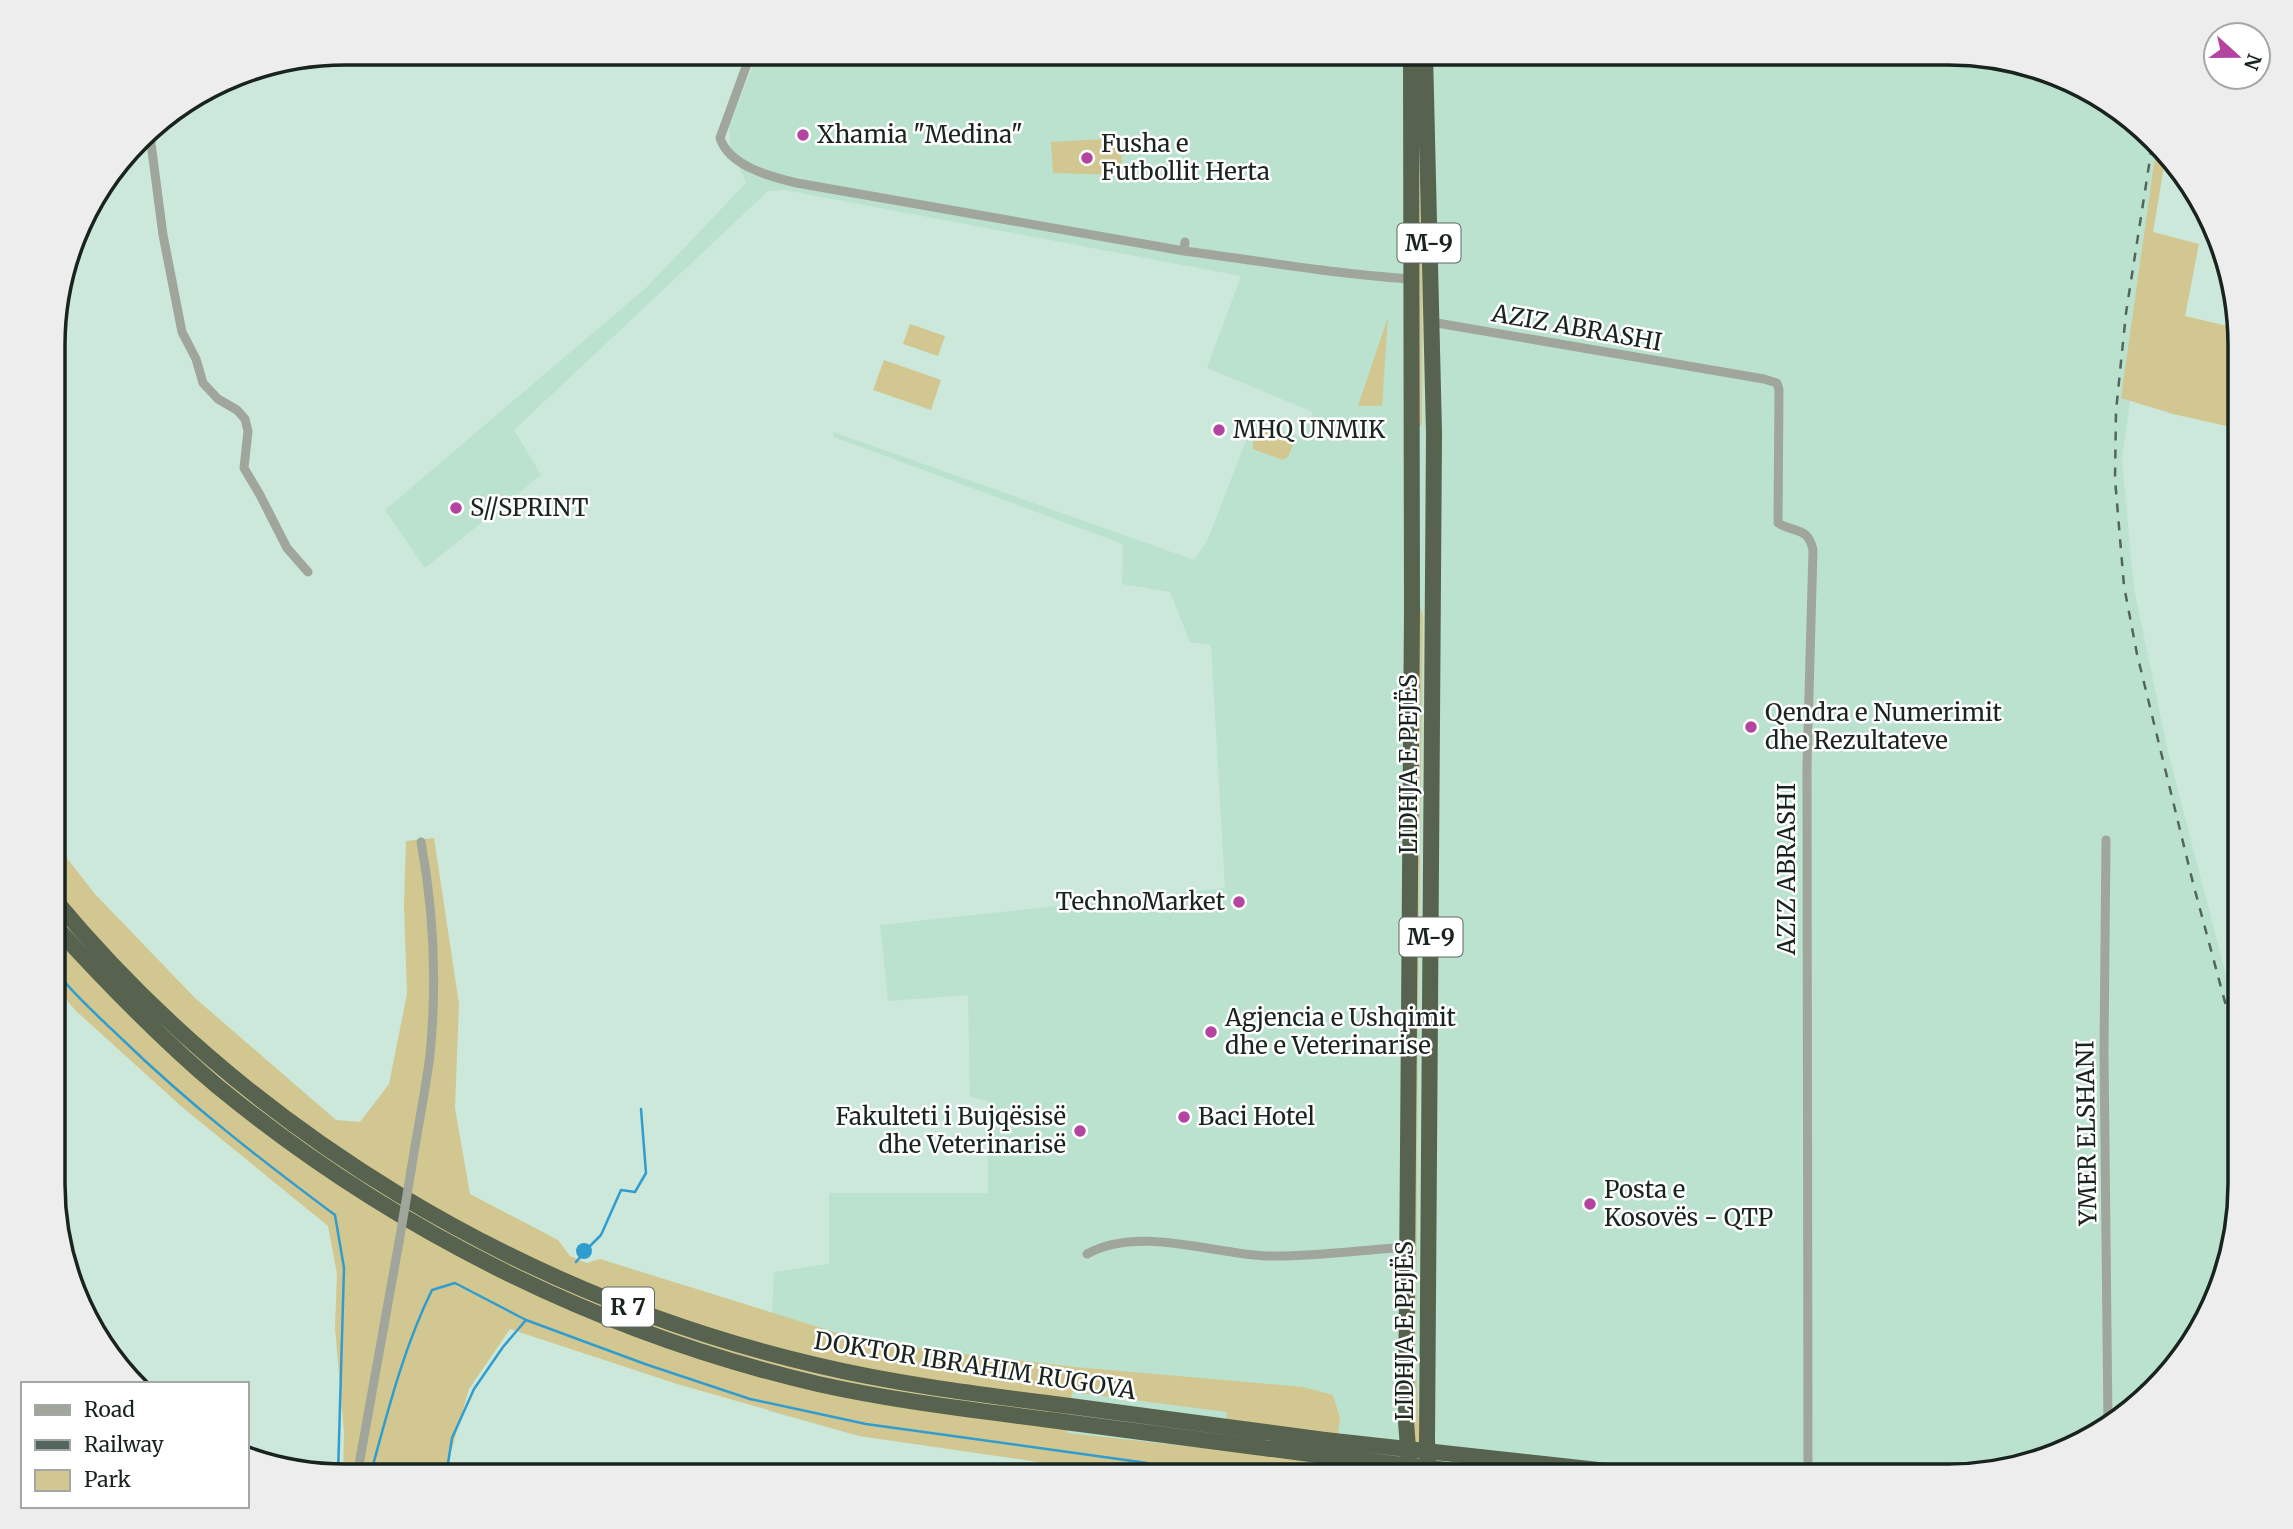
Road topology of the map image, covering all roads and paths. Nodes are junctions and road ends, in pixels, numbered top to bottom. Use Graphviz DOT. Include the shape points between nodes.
graph roads {
  1 [pos="746,65"];
  2 [pos="1411,65"];
  3 [pos="1425,65"];
  4 [pos="151,143"];
  5 [pos="1412,279"];
  6 [pos="1431,323"];
  7 [pos="309,572"];
  8 [pos="2106,840"];
  9 [pos="421,842"];
  10 [pos="65,911"];
  11 [pos="65,936"];
  12 [pos="1407,1247"];
  13 [pos="1087,1254"];
  14 [pos="2108,1414"];
  15 [pos="1406,1421"];
  16 [pos="1325,1448"];
  17 [pos="359,1464"];
  18 [pos="1401,1464"];
  19 [pos="1409,1464"];
  20 [pos="1424,1464"];
  21 [pos="1428,1464"];
  22 [pos="1512,1464"];
  23 [pos="1808,1464"];
  1 -- 5 [label="street" via="720,138 727,151 771,177 1329,272"];
  2 -- 5 [label="highway, LIDHJA E PEJËS / M-9"];
  3 -- 6 [label="highway, LIDHJA E PEJËS / M-9"];
  4 -- 7 [label="street" via="182,332 203,383 245,419 244,468 287,548"];
  5 -- 12 [label="highway, LIDHJA E PEJËS / M-9"];
  6 -- 21 [label="highway, LIDHJA E PEJËS / M-9"];
  6 -- 23 [label="street, AZIZ ABRASHI" via="1777,383 1777,523 1803,532 1813,550 1807,766"];
  8 -- 14 [label="street, YMER ELSHANI"];
  9 -- 17 [label="street, bridge" via="432,918 434,996 429,1058"];
  10 -- 16 [label="highway, DOKTOR IBRAHIM RUGOVA / R 7" via="151,1003 286,1118 397,1194 556,1278 656,1318 820,1366"];
  11 -- 16 [label="highway, DOKTOR IBRAHIM RUGOVA / R 7" via="141,1016 276,1132 433,1234 601,1315 721,1357 831,1386 970,1409"];
  12 -- 13 [label="street" via="1265,1256 1152,1242 1107,1246"];
  12 -- 15 [label="highway, LIDHJA E PEJËS / M-9"];
  15 -- 18 [label="highway"];
  15 -- 19 [label="highway, LIDHJA E PEJËS / M-9"];
  16 -- 20 [label="highway, DOKTOR IBRAHIM RUGOVA / R 7, bridge"];
  16 -- 22 [label="highway, DOKTOR IBRAHIM RUGOVA / R 7, bridge"];
}
